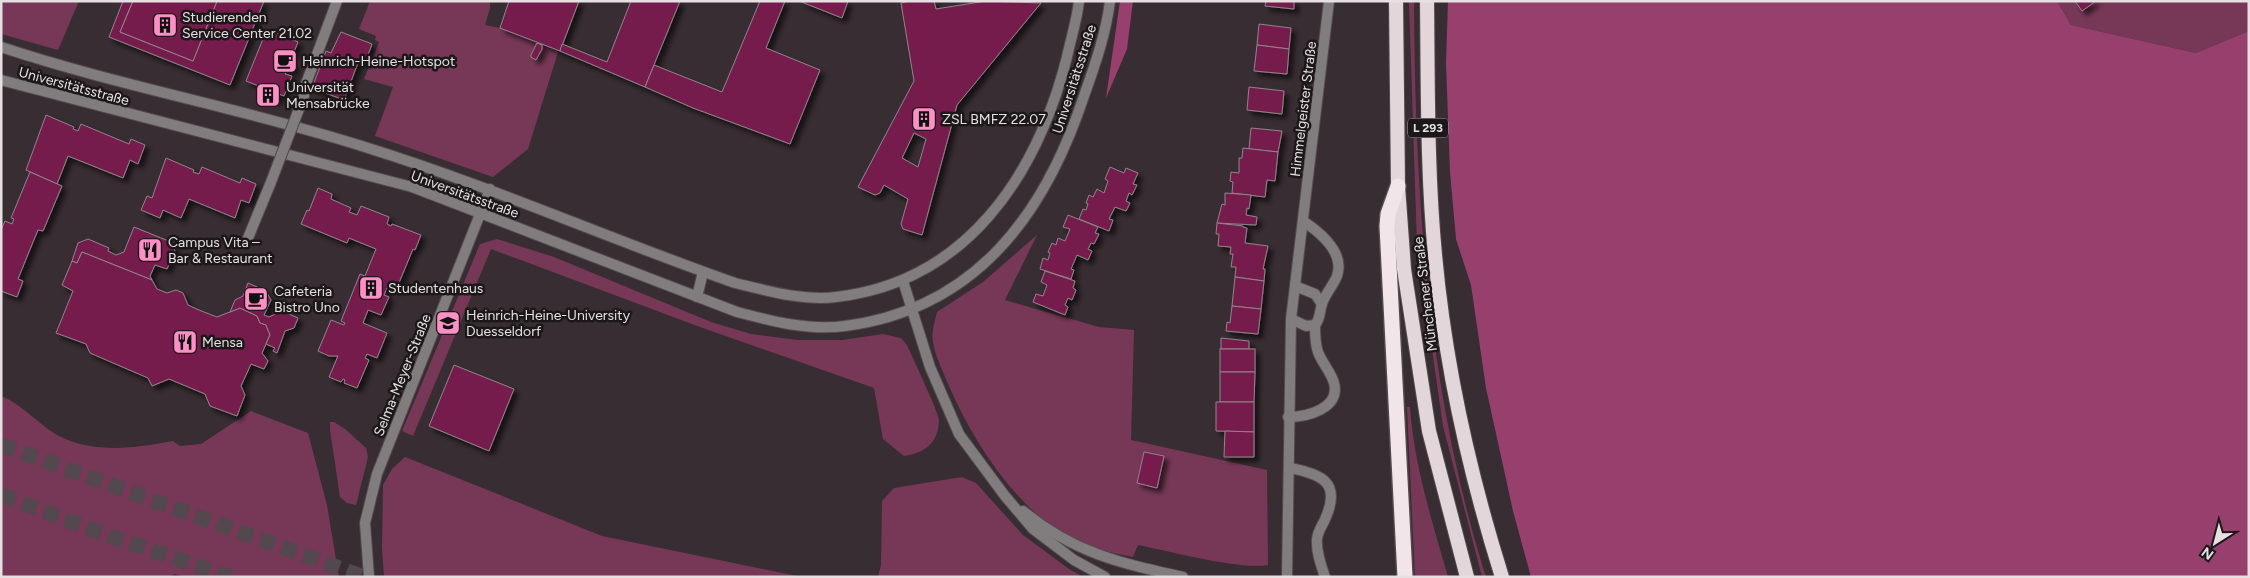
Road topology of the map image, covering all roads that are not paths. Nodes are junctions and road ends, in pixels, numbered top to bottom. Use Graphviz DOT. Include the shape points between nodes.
graph roads {
  1 [pos="337,1"];
  2 [pos="1079,1"];
  3 [pos="1110,1"];
  4 [pos="1329,1"];
  5 [pos="1396,1"];
  6 [pos="1427,1"];
  7 [pos="1,47"];
  8 [pos="1,80"];
  9 [pos="1398,186"];
  10 [pos="490,190"];
  11 [pos="481,214"];
  12 [pos="1304,221"];
  13 [pos="248,238"];
  14 [pos="703,272"];
  15 [pos="903,281"];
  16 [pos="1295,286"];
  17 [pos="697,297"];
  18 [pos="1322,304"];
  19 [pos="913,309"];
  20 [pos="1291,319"];
  21 [pos="1315,325"];
  22 [pos="1288,418"];
  23 [pos="1290,468"];
  24 [pos="1005,496"];
  25 [pos="369,577"];
  26 [pos="1105,577"];
  27 [pos="1183,577"];
  28 [pos="1287,577"];
  29 [pos="1325,577"];
  30 [pos="1405,577"];
  31 [pos="1467,577"];
  32 [pos="1502,577"];
  1 -- 13 [label="street, bridge" via="304,96"];
  2 -- 15 [label="street, Universitätsstraße" via="1059,87 1044,128 1019,175 984,224 939,261"];
  3 -- 19 [label="street, Universitätsstraße" via="1106,27 1071,136 1044,190 1006,243 954,286"];
  4 -- 12 [label="street, Himmelgeister Straße"];
  5 -- 9 [label="highway, Münchener Straße / L 293"];
  6 -- 32 [label="highway, Münchener Straße / L 293" via="1428,124 1435,255 1453,389"];
  7 -- 10 [label="street, Universitätsstraße" via="100,77 323,134"];
  8 -- 11 [label="street, Universitätsstraße" via="403,185"];
  9 -- 30 [label="highway" via="1390,207 1388,226"];
  9 -- 31 [label="highway, Münchener Straße / L 293" via="1404,268 1429,431"];
  10 -- 11 [label="street, Selma-Meyer-Straße"];
  10 -- 14 [label="street, Universitätsstraße"];
  11 -- 17 [label="street, Universitätsstraße"];
  11 -- 25 [label="street, Selma-Meyer-Straße" via="377,474 366,523"];
  12 -- 16 [label="street, Himmelgeister Straße"];
  12 -- 18 [label="street" via="1318,230 1337,257 1339,266"];
  14 -- 15 [label="street, Universitätsstraße" via="735,284 804,296 835,297"];
  14 -- 17 [label="street"];
  15 -- 19 [label="street"];
  16 -- 18 [label="street" via="1315,294"];
  16 -- 20 [label="street, Himmelgeister Straße"];
  17 -- 19 [label="street, Universitätsstraße" via="761,319 808,326 844,326"];
  18 -- 21 [label="street"];
  19 -- 24 [label="street" via="930,367 948,412 959,434"];
  20 -- 21 [label="street" via="1306,326"];
  20 -- 22 [label="street, Himmelgeister Straße"];
  21 -- 22 [label="street" via="1317,351 1334,382 1335,392 1322,409 1306,417"];
  22 -- 23 [label="street, Himmelgeister Straße"];
  23 -- 28 [label="street, Himmelgeister Straße"];
  23 -- 29 [label="street" via="1309,472 1324,480 1333,496 1317,539"];
  24 -- 26 [label="street" via="1033,529 1074,560"];
  24 -- 27 [label="street" via="1058,537 1081,549"];
}
